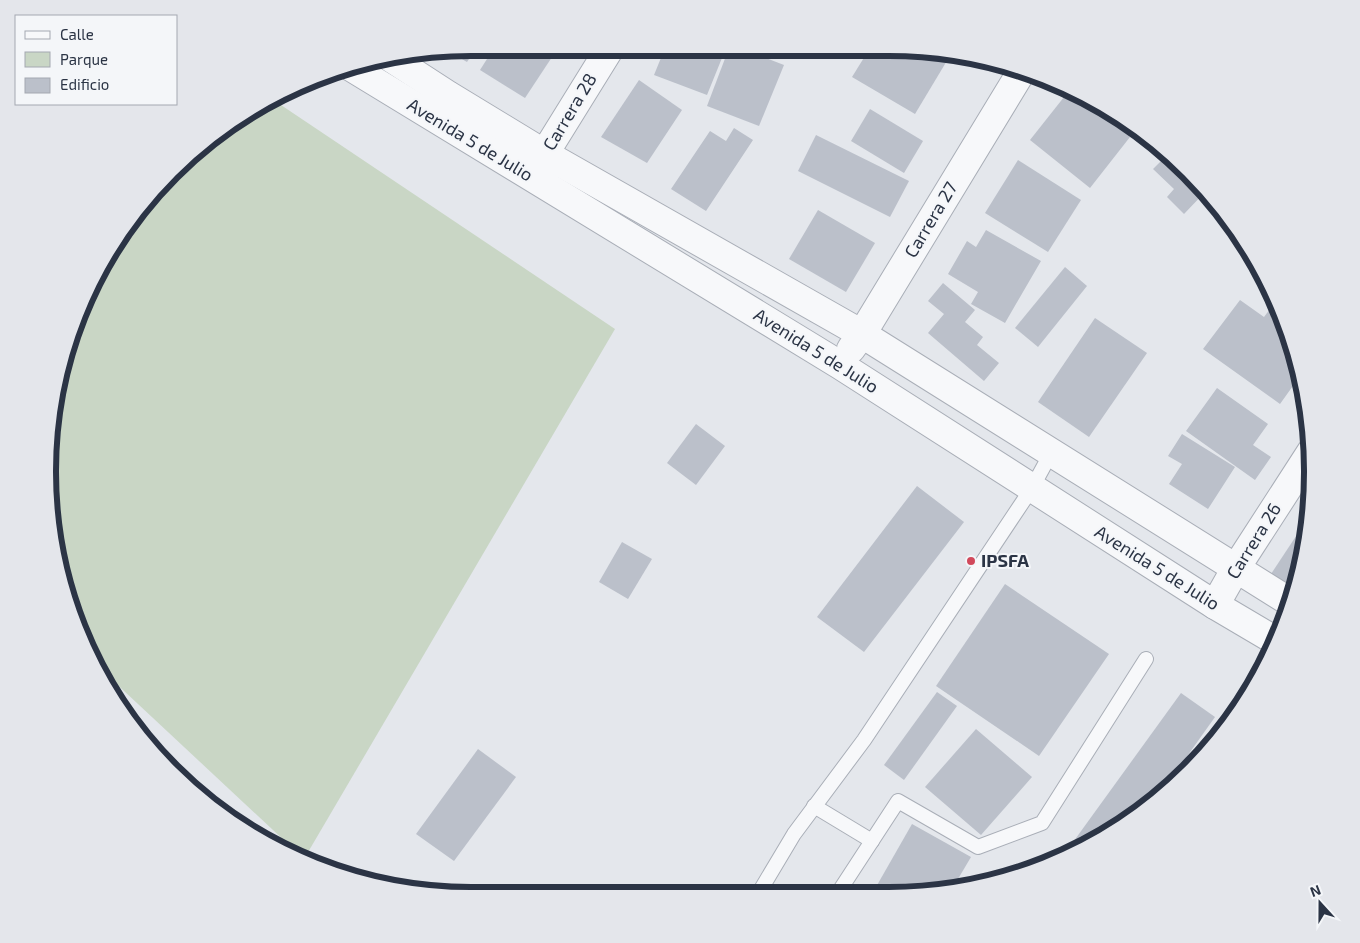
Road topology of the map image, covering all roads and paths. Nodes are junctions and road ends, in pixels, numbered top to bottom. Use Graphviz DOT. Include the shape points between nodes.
graph roads {
  1 [pos="605,56"];
  2 [pos="398,63"];
  3 [pos="359,72"];
  4 [pos="1018,77"];
  5 [pos="537,165"];
  6 [pos="862,334"];
  7 [pos="840,365"];
  8 [pos="1051,453"];
  9 [pos="1304,463"];
  10 [pos="1032,488"];
  11 [pos="1236,568"];
  12 [pos="1284,598"];
  13 [pos="1215,605"];
  14 [pos="1269,637"];
  15 [pos="1146,659"];
  16 [pos="814,806"];
  17 [pos="872,841"];
  18 [pos="762,887"];
  19 [pos="842,887"];
  1 -- 5 [label="street, Carrera 28"];
  2 -- 5 [label="street, Avenida 5 de Julio" via="448,95"];
  3 -- 5 [label="street, Avenida 5 de Julio"];
  4 -- 6 [label="street, Carrera 27"];
  5 -- 6 [label="street, Avenida 5 de Julio"];
  5 -- 7 [label="street, Avenida 5 de Julio"];
  6 -- 7 [label="street, Carrera 27"];
  6 -- 8 [label="street, Avenida 5 de Julio"];
  7 -- 10 [label="street, Avenida 5 de Julio"];
  8 -- 10 [label="lane"];
  8 -- 11 [label="street, Avenida 5 de Julio"];
  9 -- 11 [label="street, Carrera 26"];
  10 -- 13 [label="street, Avenida 5 de Julio"];
  10 -- 16 [label="lane" via="864,740"];
  11 -- 12 [label="street, Avenida 5 de Julio"];
  11 -- 13 [label="street, Carrera 26"];
  13 -- 14 [label="street, Avenida 5 de Julio"];
  15 -- 17 [label="lane" via="1042,823 978,847 898,801"];
  16 -- 17 [label="lane"];
  16 -- 18 [label="lane"];
  17 -- 19 [label="lane"];
}
